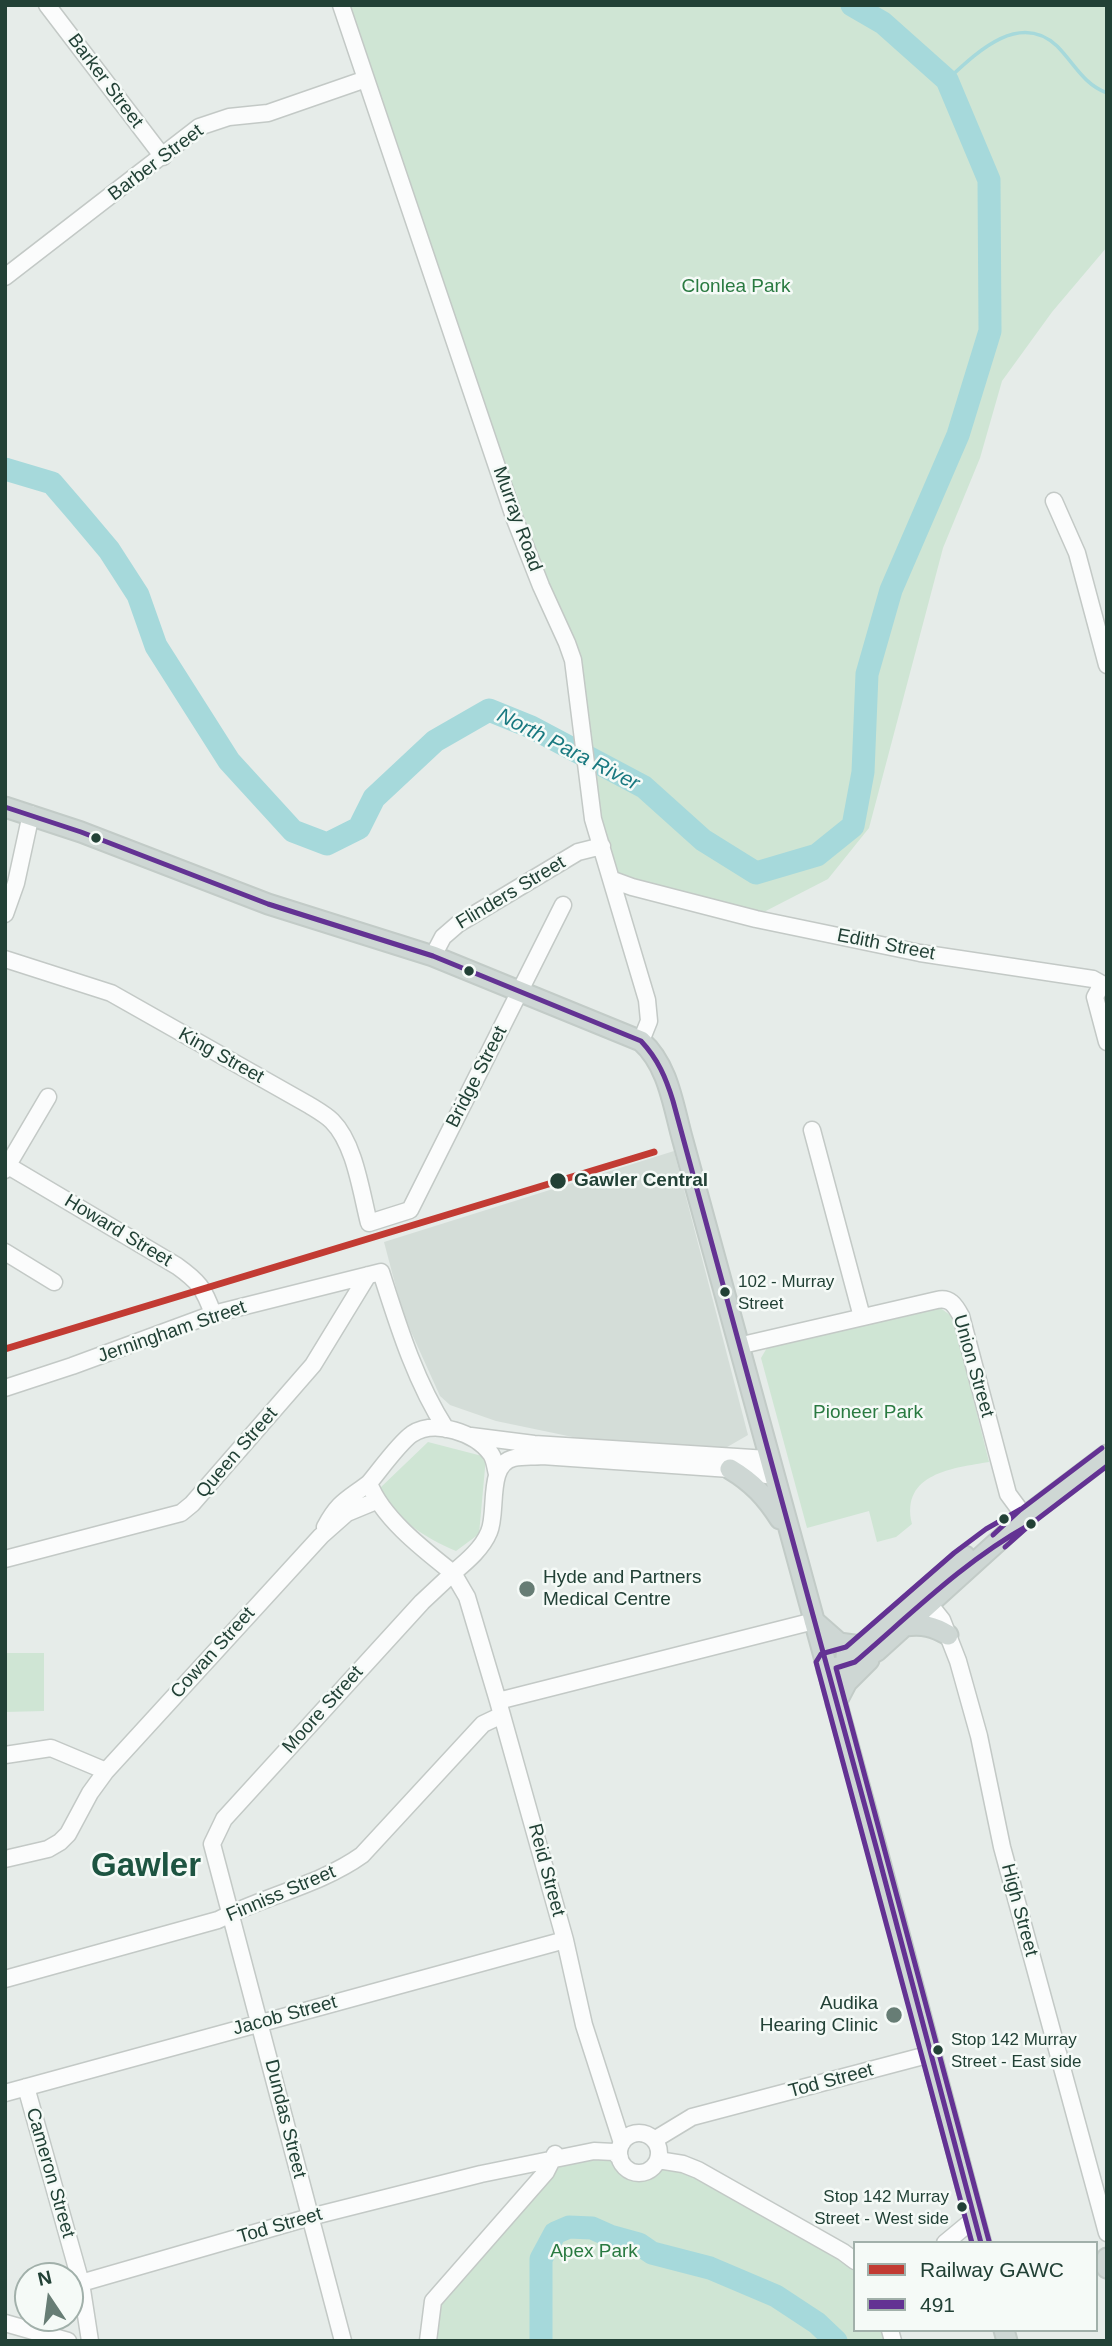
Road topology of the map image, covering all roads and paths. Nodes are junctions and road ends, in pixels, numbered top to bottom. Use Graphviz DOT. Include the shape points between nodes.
graph roads {
  1 [pos="47,5"];
  2 [pos="341,5"];
  3 [pos="366,79"];
  4 [pos="163,157"];
  5 [pos="5,277"];
  6 [pos="1054,501"];
  7 [pos="1107,664"];
  8 [pos="5,807"];
  9 [pos="31,814"];
  10 [pos="601,846"];
  11 [pos="613,880"];
  12 [pos="563,905"];
  13 [pos="5,914"];
  14 [pos="433,956"];
  15 [pos="5,959"];
  16 [pos="1104,980"];
  17 [pos="520,991"];
  18 [pos="641,1041"];
  19 [pos="1107,1042"];
  20 [pos="48,1097"];
  21 [pos="812,1130"];
  22 [pos="6,1166"];
  23 [pos="369,1223"];
  24 [pos="5,1252"];
  25 [pos="375,1273"];
  26 [pos="54,1282"];
  27 [pos="214,1314"];
  28 [pos="862,1317"];
  29 [pos="738,1346"];
  30 [pos="5,1388"];
  31 [pos="446,1429"];
  32 [pos="761,1430"];
  33 [pos="468,1435"];
  34 [pos="1107,1455"];
  35 [pos="737,1463"];
  36 [pos="771,1467"];
  37 [pos="497,1474"];
  38 [pos="369,1483"];
  39 [pos="376,1501"];
  40 [pos="1025,1517"];
  41 [pos="788,1531"];
  42 [pos="321,1536"];
  43 [pos="428,1553"];
  44 [pos="470,1556"];
  45 [pos="5,1559"];
  46 [pos="453,1573"];
  47 [pos="467,1597"];
  48 [pos="925,1599"];
  49 [pos="422,1602"];
  50 [pos="814,1621"];
  51 [pos="905,1626"];
  52 [pos="948,1635"];
  53 [pos="869,1649"];
  54 [pos="826,1666"];
  55 [pos="836,1703"];
  56 [pos="500,1708"];
  57 [pos="5,1755"];
  58 [pos="106,1771"];
  59 [pos="224,1819"];
  60 [pos="5,1859"];
  61 [pos="230,1914"];
  62 [pos="565,1940"];
  63 [pos="5,1979"];
  64 [pos="260,2023"];
  65 [pos="931,2054"];
  66 [pos="26,2087"];
  67 [pos="5,2093"];
  68 [pos="654,2140"];
  69 [pos="621,2149"];
  70 [pos="555,2154"];
  71 [pos="658,2160"];
  72 [pos="310,2217"];
  73 [pos="974,2219"];
  74 [pos="1107,2233"];
  75 [pos="948,2241"];
  76 [pos="980,2241"];
  77 [pos="853,2260"];
  78 [pos="75,2262"];
  79 [pos="84,2282"];
  80 [pos="84,2302"];
  81 [pos="5,2323"];
  82 [pos="68,2341"];
  83 [pos="90,2341"];
  84 [pos="343,2341"];
  85 [pos="428,2341"];
  1 -- 4 [label="street, Barker Street"];
  2 -- 3 [label="street, Murray Road"];
  3 -- 4 [label="street, Barber Street" via="268,113 213,121"];
  3 -- 10 [label="street, Murray Road" via="514,517 568,643 577,679 593,820"];
  4 -- 5 [label="street, Barber Street"];
  6 -- 7 [label="street" via="1077,553"];
  8 -- 9 [label="main road"];
  9 -- 13 [label="street"];
  9 -- 14 [label="main road" via="268,904"];
  10 -- 11 [label="street, Murray Road"];
  10 -- 14 [label="street, Flinders Street" via="578,852 458,924 443,937"];
  11 -- 16 [label="street, Edith Street" via="756,919 920,953"];
  11 -- 18 [label="street, Murray Road" via="647,1000 649,1021"];
  12 -- 17 [label="street, Bridge Street"];
  14 -- 17 [label="main road"];
  15 -- 23 [label="street, King Street" via="111,993 331,1120 350,1149"];
  16 -- 19 [label="street, Edith Street" via="1095,997"];
  17 -- 18 [label="main road"];
  17 -- 23 [label="street, Bridge Street" via="410,1210"];
  18 -- 29 [label="main road" via="663,1067"];
  20 -- 22 [label="street"];
  21 -- 28 [label="street"];
  22 -- 27 [label="street, Howard Street" via="185,1272 203,1288"];
  24 -- 26 [label="street"];
  25 -- 27 [label="street, Jerningham Street"];
  25 -- 31 [label="street" via="433,1409"];
  25 -- 45 [label="street, Queen Street" via="313,1365 181,1513"];
  27 -- 30 [label="street, Jerningham Street"];
  28 -- 29 [label="street, Union Street"];
  28 -- 40 [label="street, Union Street" via="943,1299 957,1307 1008,1494"];
  29 -- 32 [label="main road"];
  31 -- 33 [label="street"];
  31 -- 38 [label="street" via="412,1434"];
  32 -- 35 [label="street" via="758,1444"];
  32 -- 36 [label="main road"];
  33 -- 35 [label="street"];
  33 -- 37 [label="street" via="493,1457"];
  34 -- 40 [label="main road"];
  35 -- 36 [label="street"];
  35 -- 37 [label="street" via="542,1456 513,1458 503,1463"];
  35 -- 41 [label="main road"];
  36 -- 41 [label="main road"];
  37 -- 44 [label="street" via="492,1525"];
  38 -- 39 [label="street"];
  38 -- 42 [label="street, Cowan Street" via="346,1497"];
  39 -- 42 [label="street, Cowan Street" via="347,1513"];
  39 -- 43 [label="street"];
  40 -- 48 [label="main road"];
  41 -- 50 [label="main road"];
  42 -- 58 [label="street, Cowan Street"];
  43 -- 46 [label="street"];
  43 -- 49 [label="street, Moore Street" via="438,1571 435,1585"];
  44 -- 46 [label="street"];
  44 -- 47 [label="street, Reid Street"];
  46 -- 47 [label="street, Reid Street"];
  46 -- 49 [label="street, Moore Street"];
  47 -- 56 [label="street, Reid Street"];
  48 -- 51 [label="main road"];
  48 -- 52 [label="street, High Street"];
  48 -- 53 [label="main road"];
  49 -- 59 [label="street, Moore Street"];
  50 -- 53 [label="main road" via="839,1643"];
  50 -- 54 [label="main road"];
  50 -- 56 [label="street, Finniss Street"];
  51 -- 52 [label="main road" via="921,1624"];
  51 -- 53 [label="main road"];
  52 -- 74 [label="street, High Street" via="979,1736 1002,1847"];
  53 -- 54 [label="main road"];
  53 -- 55 [label="main road"];
  54 -- 55 [label="main road"];
  55 -- 65 [label="main road"];
  56 -- 61 [label="street, Finniss Street" via="354,1861"];
  56 -- 62 [label="street, Reid Street"];
  57 -- 58 [label="street" via="51,1748"];
  58 -- 60 [label="street, Cowan Street" via="60,1842"];
  59 -- 61 [label="street, Dundas Street" via="212,1844"];
  61 -- 63 [label="street, Finniss Street"];
  61 -- 64 [label="street, Dundas Street"];
  62 -- 64 [label="street, Jacob Street"];
  62 -- 69 [label="street, Reid Street" via="584,2025"];
  64 -- 66 [label="street, Jacob Street"];
  64 -- 72 [label="street, Dundas Street"];
  65 -- 68 [label="street, Tod Street" via="692,2117"];
  65 -- 73 [label="main road"];
  66 -- 67 [label="street, Jacob Street"];
  66 -- 78 [label="street, Cameron Street"];
  68 -- 69 [label="street" via="635,2134"];
  68 -- 71 [label="street"];
  69 -- 70 [label="street, Tod Street"];
  69 -- 71 [label="street" via="625,2167 636,2173 651,2169"];
  70 -- 72 [label="street, Tod Street"];
  70 -- 85 [label="street" via="546,2172 433,2301"];
  71 -- 77 [label="street" via="698,2170"];
  72 -- 79 [label="street, Tod Street"];
  72 -- 84 [label="street, Dundas Street"];
  73 -- 75 [label="street"];
  73 -- 76 [label="main road"];
  80 -- 83 [label="street, Cameron Street"];
  81 -- 82 [label="street"];
}
